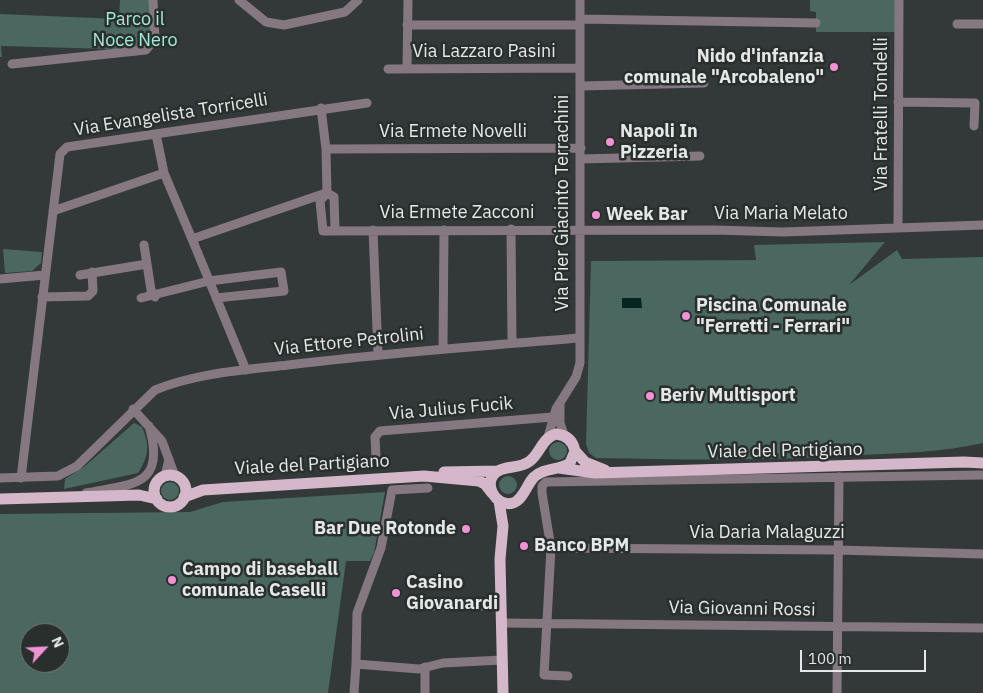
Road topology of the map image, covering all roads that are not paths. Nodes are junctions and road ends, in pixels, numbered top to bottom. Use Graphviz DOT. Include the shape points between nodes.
graph roads {
  1 [pos="153,0"];
  2 [pos="239,0"];
  3 [pos="358,0"];
  4 [pos="408,0"];
  5 [pos="580,0"];
  6 [pos="898,0"];
  7 [pos="579,22"];
  8 [pos="816,23"];
  9 [pos="957,24"];
  10 [pos="983,24"];
  11 [pos="407,25"];
  12 [pos="12,64"];
  13 [pos="406,68"];
  14 [pos="580,68"];
  15 [pos="388,69"];
  16 [pos="704,83"];
  17 [pos="580,86"];
  18 [pos="898,102"];
  19 [pos="366,103"];
  20 [pos="321,108"];
  21 [pos="974,126"];
  22 [pos="156,134"];
  23 [pos="581,148"];
  24 [pos="326,149"];
  25 [pos="700,156"];
  26 [pos="580,159"];
  27 [pos="164,173"];
  28 [pos="327,193"];
  29 [pos="53,211"];
  30 [pos="983,225"];
  31 [pos="898,228"];
  32 [pos="511,229"];
  33 [pos="335,230"];
  34 [pos="373,230"];
  35 [pos="444,230"];
  36 [pos="579,230"];
  37 [pos="192,239"];
  38 [pos="144,245"];
  39 [pos="147,264"];
  40 [pos="92,272"];
  41 [pos="45,275"];
  42 [pos="80,275"];
  43 [pos="0,279"];
  44 [pos="209,281"];
  45 [pos="156,296"];
  46 [pos="42,297"];
  47 [pos="141,298"];
  48 [pos="216,298"];
  49 [pos="579,338"];
  50 [pos="512,343"];
  51 [pos="443,349"];
  52 [pos="378,354"];
  53 [pos="246,370"];
  54 [pos="561,402"];
  55 [pos="133,410"];
  56 [pos="553,417"];
  57 [pos="149,426"];
  58 [pos="564,435"];
  59 [pos="548,437"];
  60 [pos="575,451"];
  61 [pos="983,455"];
  62 [pos="376,457"];
  63 [pos="964,462"];
  64 [pos="983,463"];
  65 [pos="559,468"];
  66 [pos="498,471"];
  67 [pos="607,471"];
  68 [pos="983,475"];
  69 [pos="170,476"];
  70 [pos="424,476"];
  71 [pos="839,477"];
  72 [pos="0,478"];
  73 [pos="22,478"];
  74 [pos="184,484"];
  75 [pos="428,488"];
  76 [pos="203,490"];
  77 [pos="156,494"];
  78 [pos="72,497"];
  79 [pos="184,497"];
  80 [pos="495,497"];
  81 [pos="0,499"];
  82 [pos="516,501"];
  83 [pos="503,526"];
  84 [pos="552,548"];
  85 [pos="837,550"];
  86 [pos="983,554"];
  87 [pos="421,606"];
  88 [pos="501,606"];
  89 [pos="501,623"];
  90 [pos="548,624"];
  91 [pos="838,626"];
  92 [pos="983,628"];
  93 [pos="502,660"];
  94 [pos="356,664"];
  95 [pos="425,668"];
  96 [pos="568,676"];
  97 [pos="354,693"];
  98 [pos="425,693"];
  99 [pos="503,693"];
  100 [pos="837,693"];
  1 -- 12 [label="street" via="155,39 146,50"];
  2 -- 3 [label="street" via="266,22 284,25 345,12"];
  4 -- 11 [label="street"];
  5 -- 7 [label="street, Via Pier Giacinto Terrachini"];
  6 -- 18 [label="street, Via Fratelli Tondelli"];
  7 -- 8 [label="street"];
  7 -- 11 [label="street"];
  7 -- 14 [label="street, Via Pier Giacinto Terrachini"];
  9 -- 10 [label="street"];
  11 -- 13 [label="street"];
  13 -- 14 [label="street, Via Lazzaro Pasini"];
  13 -- 15 [label="street, Via Lazzaro Pasini"];
  14 -- 17 [label="street, Via Pier Giacinto Terrachini"];
  16 -- 17 [label="street"];
  17 -- 23 [label="street, Via Pier Giacinto Terrachini"];
  18 -- 21 [label="street" via="975,103"];
  18 -- 31 [label="street, Via Fratelli Tondelli"];
  19 -- 20 [label="street, Via Evangelista Torricelli"];
  20 -- 22 [label="street, Via Evangelista Torricelli"];
  20 -- 24 [label="street"];
  22 -- 27 [label="street"];
  22 -- 29 [label="street, Via Evangelista Torricelli" via="67,147 60,154"];
  23 -- 24 [label="street, Via Ermete Novelli"];
  23 -- 26 [label="street, Via Pier Giacinto Terrachini"];
  24 -- 28 [label="street"];
  25 -- 26 [label="street"];
  26 -- 36 [label="street, Via Pier Giacinto Terrachini"];
  27 -- 29 [label="street"];
  27 -- 37 [label="street"];
  28 -- 33 [label="street" via="334,197"];
  28 -- 33 [label="street" via="320,201 323,230"];
  28 -- 37 [label="street"];
  29 -- 41 [label="street, Via Evangelista Torricelli"];
  30 -- 31 [label="street, Via Maria Melato"];
  31 -- 36 [label="street, Via Maria Melato" via="783,232"];
  32 -- 35 [label="street, Via Ermete Zacconi"];
  32 -- 36 [label="street, Via Ermete Zacconi"];
  32 -- 50 [label="street"];
  33 -- 34 [label="street, Via Ermete Zacconi"];
  34 -- 35 [label="street, Via Ermete Zacconi"];
  34 -- 52 [label="street"];
  35 -- 51 [label="street"];
  36 -- 49 [label="street, Via Pier Giacinto Terrachini"];
  37 -- 44 [label="street"];
  38 -- 39 [label="street"];
  39 -- 40 [label="street"];
  39 -- 45 [label="street" via="151,290"];
  40 -- 42 [label="street"];
  40 -- 46 [label="street" via="93,291 88,296"];
  41 -- 43 [label="street"];
  41 -- 46 [label="street, Via Evangelista Torricelli"];
  44 -- 45 [label="street"];
  44 -- 48 [label="street"];
  44 -- 48 [label="street" via="281,272 284,291"];
  45 -- 47 [label="street"];
  46 -- 73 [label="street, Via Evangelista Torricelli"];
  48 -- 53 [label="street"];
  49 -- 50 [label="street, Via Ettore Petrolini"];
  49 -- 54 [label="street, Via Pier Giacinto Terrachini" via="579,372"];
  50 -- 51 [label="street, Via Ettore Petrolini"];
  51 -- 52 [label="street, Via Ettore Petrolini"];
  52 -- 53 [label="street, Via Ettore Petrolini"];
  53 -- 55 [label="street, Via Ettore Petrolini" via="168,384 155,390"];
  54 -- 56 [label="street, Via Pier Giacinto Terrachini"];
  54 -- 58 [label="street" via="560,423"];
  55 -- 57 [label="street"];
  55 -- 73 [label="street, Via Ettore Petrolini" via="77,466 58,476"];
  56 -- 59 [label="street, Via Pier Giacinto Terrachini"];
  56 -- 62 [label="street, Via Julius Fucik" via="380,431 374,437"];
  57 -- 69 [label="street" via="162,441 169,458"];
  57 -- 78 [label="street" via="155,452 152,468 146,476 128,486"];
  58 -- 59 [label="main road"];
  58 -- 60 [label="main road, Viale del Partigiano" via="572,442"];
  59 -- 66 [label="main road, Viale del Partigiano" via="530,461"];
  60 -- 65 [label="main road, Viale del Partigiano" via="570,463"];
  60 -- 67 [label="main road, Viale del Partigiano" via="585,462"];
  61 -- 63 [label="main road, Viale del Partigiano"];
  63 -- 64 [label="main road, Viale del Partigiano"];
  63 -- 67 [label="main road, Viale del Partigiano"];
  65 -- 67 [label="main road, Viale del Partigiano" via="595,473"];
  65 -- 82 [label="main road, Viale del Partigiano" via="536,475"];
  66 -- 70 [label="main road, Viale del Partigiano"];
  66 -- 80 [label="main road" via="490,482"];
  68 -- 71 [label="street"];
  69 -- 74 [label="main road"];
  69 -- 77 [label="main road" via="158,481"];
  70 -- 76 [label="main road, Viale del Partigiano"];
  70 -- 80 [label="main road, Viale del Partigiano" via="479,481 486,484"];
  71 -- 84 [label="street" via="546,482 542,486 543,504"];
  71 -- 85 [label="street"];
  72 -- 73 [label="street, Via Ettore Petrolini"];
  74 -- 76 [label="main road"];
  74 -- 79 [label="main road"];
  75 -- 94 [label="street" via="392,490 381,548 357,613"];
  76 -- 79 [label="main road"];
  77 -- 78 [label="main road"];
  77 -- 79 [label="main road" via="161,504 171,507"];
  78 -- 81 [label="main road"];
  80 -- 82 [label="main road" via="508,504"];
  80 -- 83 [label="main road"];
  82 -- 83 [label="main road, Viale del Partigiano"];
  83 -- 88 [label="main road"];
  84 -- 85 [label="street, Via Daria Malaguzzi"];
  84 -- 90 [label="street"];
  85 -- 86 [label="street, Via Daria Malaguzzi"];
  85 -- 91 [label="street"];
  87 -- 88 [label="street"];
  88 -- 89 [label="main road"];
  89 -- 90 [label="street, Via Giovanni Rossi"];
  89 -- 93 [label="main road"];
  90 -- 91 [label="street, Via Giovanni Rossi"];
  90 -- 96 [label="street" via="544,675"];
  91 -- 92 [label="street, Via Giovanni Rossi"];
  91 -- 100 [label="street"];
  93 -- 95 [label="street" via="443,663"];
  93 -- 99 [label="main road"];
  94 -- 95 [label="street" via="398,669"];
  94 -- 97 [label="street"];
  95 -- 98 [label="street"];
}
